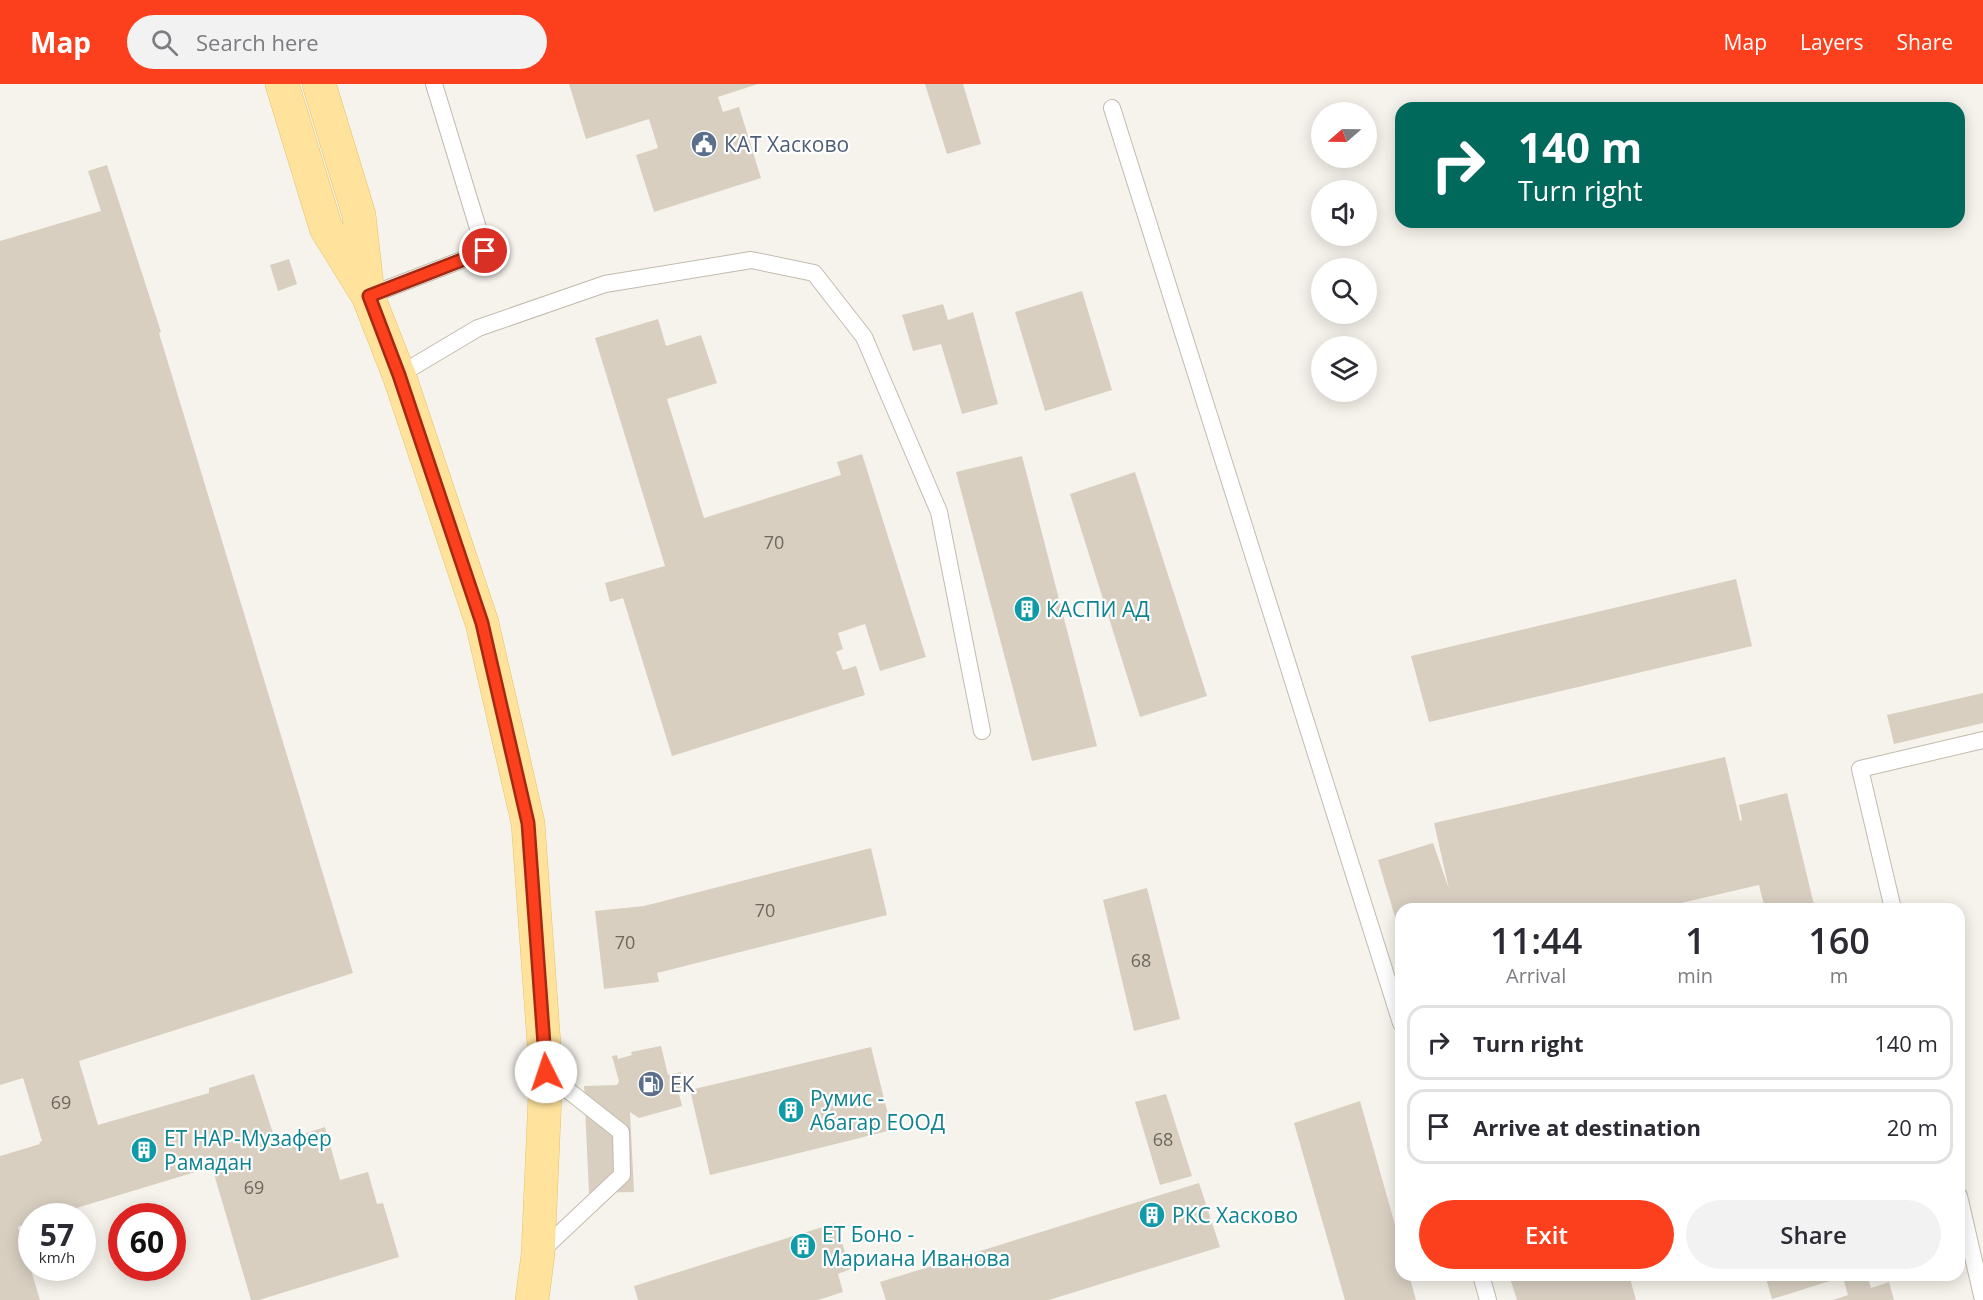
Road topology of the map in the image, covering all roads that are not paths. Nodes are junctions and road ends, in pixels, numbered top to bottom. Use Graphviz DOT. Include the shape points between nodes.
graph roads {
  1 [pos="282,84"];
  2 [pos="319,84"];
  3 [pos="434,84"];
  4 [pos="1112,108"];
  5 [pos="369,296"];
  6 [pos="399,375"];
  7 [pos="982,731"];
  8 [pos="1983,740"];
  9 [pos="1892,903"];
  10 [pos="1395,1004"];
  11 [pos="546,1072"];
  12 [pos="1965,1222"];
  13 [pos="538,1254"];
  14 [pos="1482,1281"];
  15 [pos="532,1300"];
  16 [pos="1488,1300"];
  17 [pos="1983,1300"];
  1 -- 5 [label="main road" via="326,228"];
  2 -- 5 [label="main road" via="359,215"];
  3 -- 5 [label="lane" via="485,251"];
  4 -- 10 [label="lane"];
  5 -- 6 [label="main road"];
  6 -- 7 [label="lane" via="478,328 605,284 751,260 814,273 864,337 939,512"];
  6 -- 11 [label="main road" via="482,623 528,823"];
  8 -- 9 [label="lane" via="1860,769"];
  11 -- 13 [label="main road"];
  11 -- 13 [label="lane" via="621,1132 622,1175"];
  12 -- 17 [label="lane"];
  13 -- 15 [label="main road"];
  14 -- 16 [label="lane"];
}
